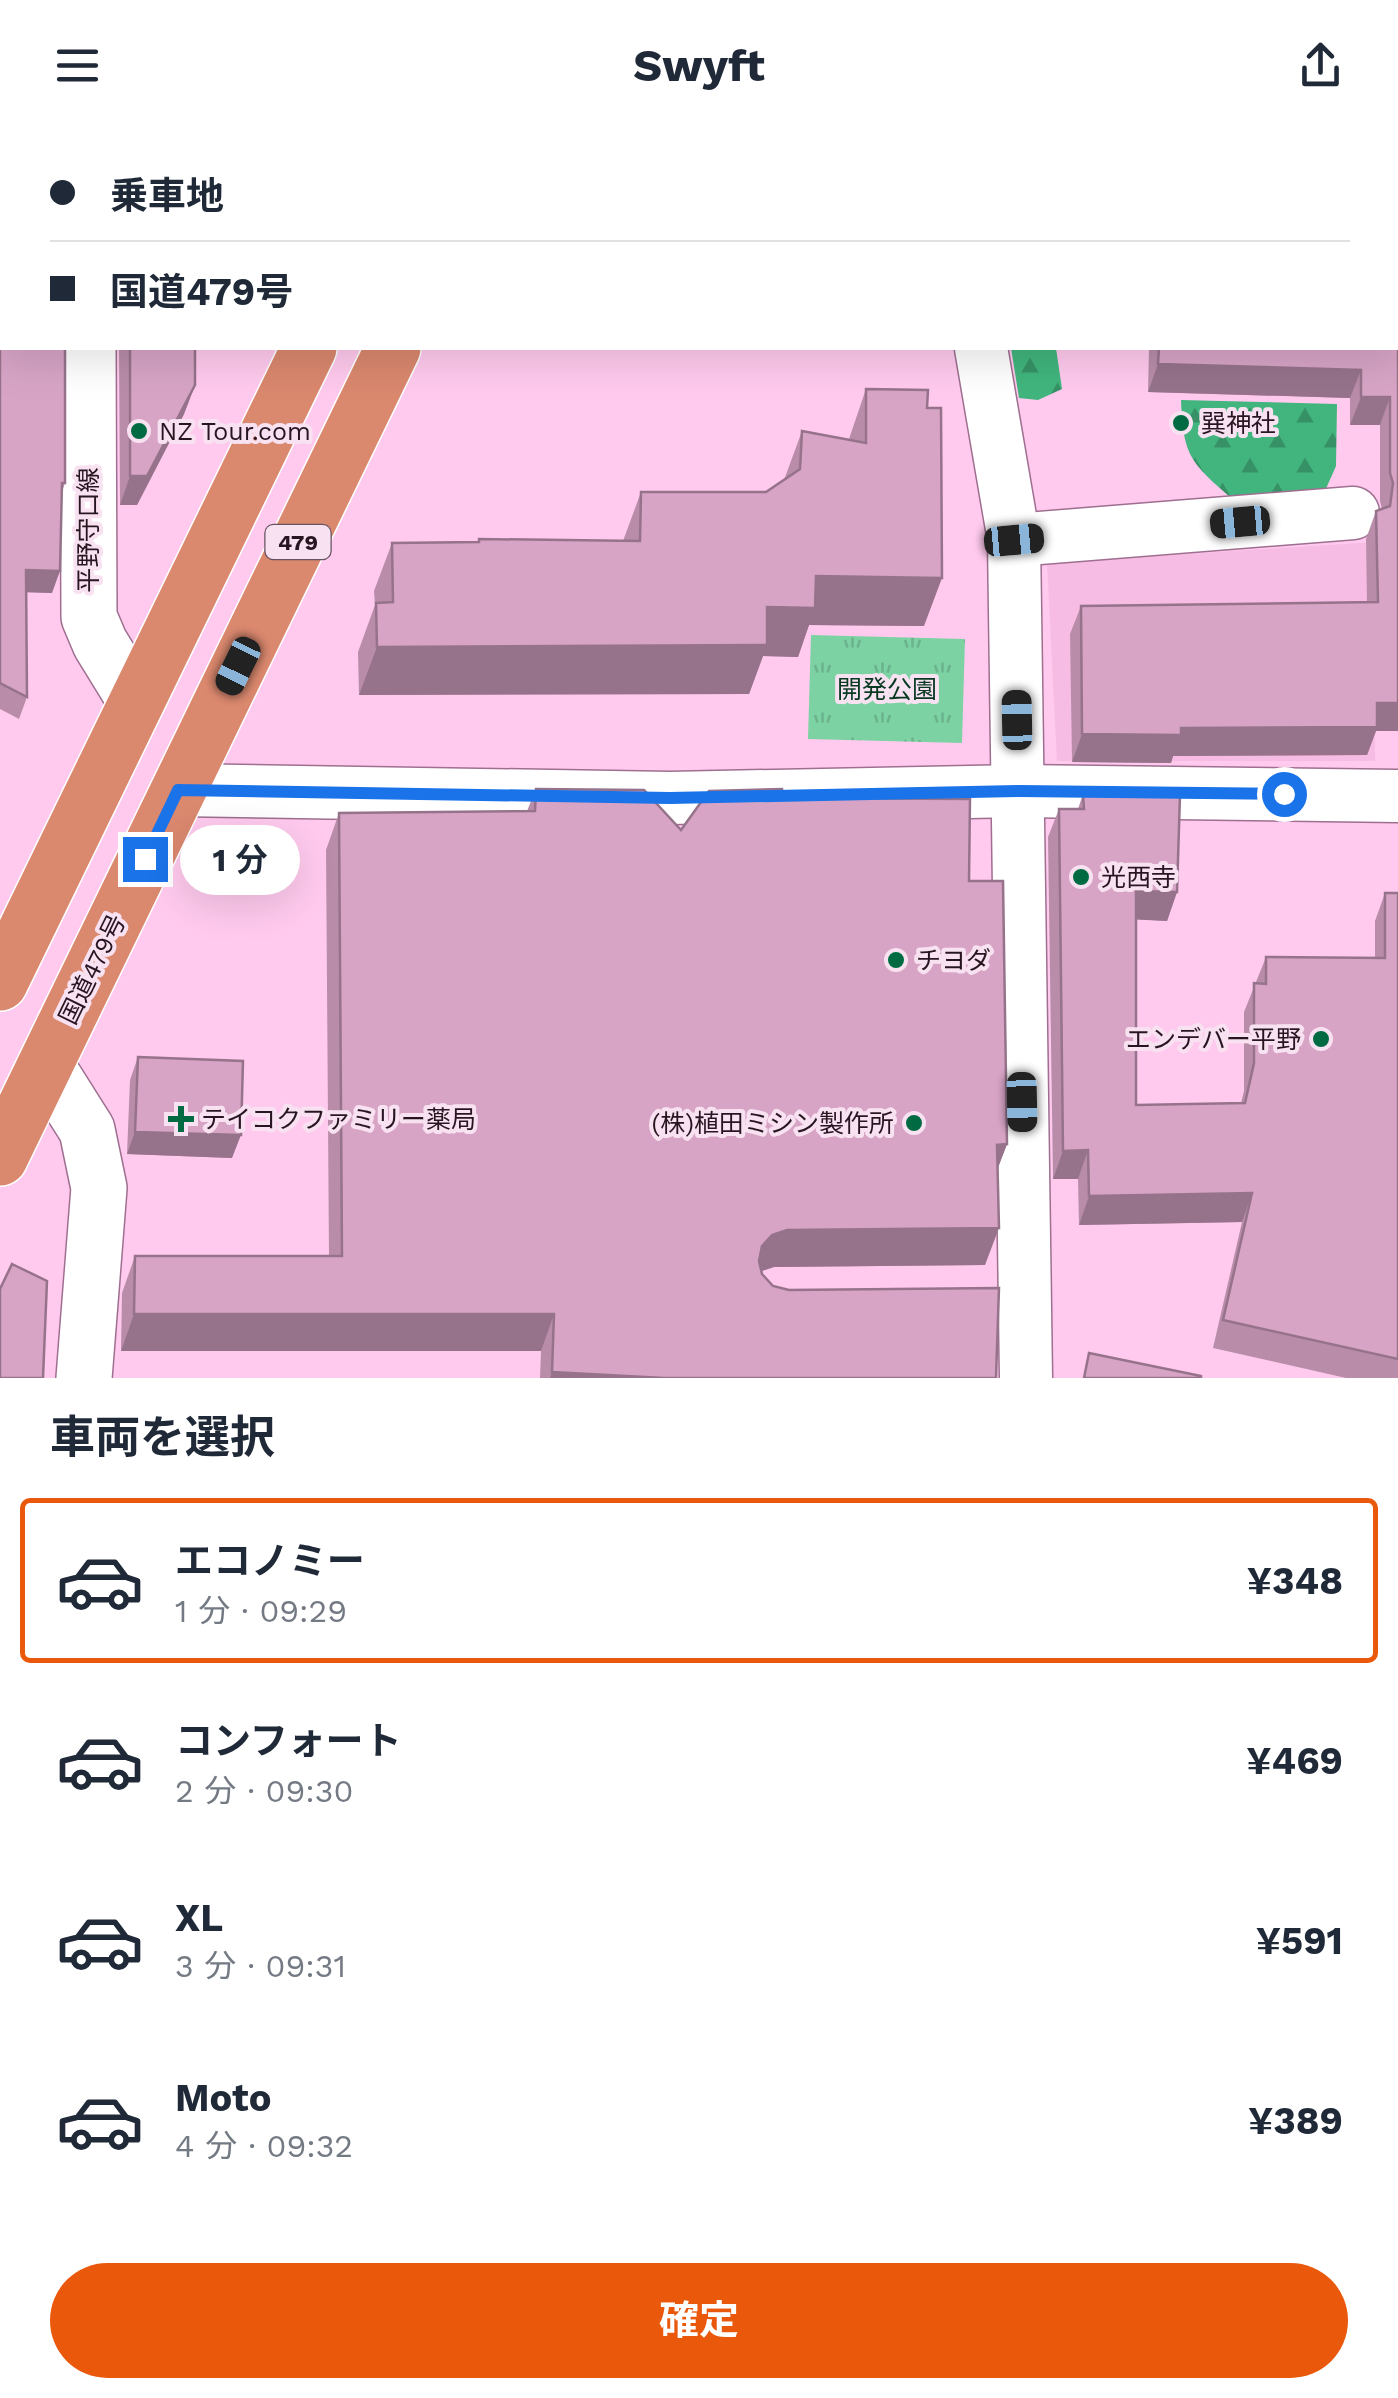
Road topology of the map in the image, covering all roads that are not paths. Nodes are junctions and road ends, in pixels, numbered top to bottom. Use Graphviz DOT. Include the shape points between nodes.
graph roads {
  1 [pos="88,350"];
  2 [pos="309,350"];
  3 [pos="392,350"];
  4 [pos="981,350"];
  5 [pos="1353,514"];
  6 [pos="1014,540"];
  7 [pos="135,700"];
  8 [pos="178,790"];
  9 [pos="1018,791"];
  10 [pos="1398,796"];
  11 [pos="7,953"];
  12 [pos="46,1065"];
  13 [pos="0,1158"];
  14 [pos="84,1378"];
  15 [pos="1026,1378"];
  1 -- 7 [label="main road, 平野守口線" via="89,617"];
  2 -- 7 [label="highway"];
  3 -- 8 [label="highway, 国道479号 / 479"];
  4 -- 6 [label="street"];
  5 -- 6 [label="street"];
  6 -- 9 [label="street"];
  7 -- 11 [label="highway"];
  8 -- 9 [label="street" via="670,798"];
  8 -- 12 [label="highway, 国道479号 / 479"];
  9 -- 10 [label="street"];
  9 -- 15 [label="street" via="1005,1295"];
  12 -- 13 [label="highway, 国道479号 / 479"];
  12 -- 14 [label="main road" via="87,1130 99,1188"];
}
